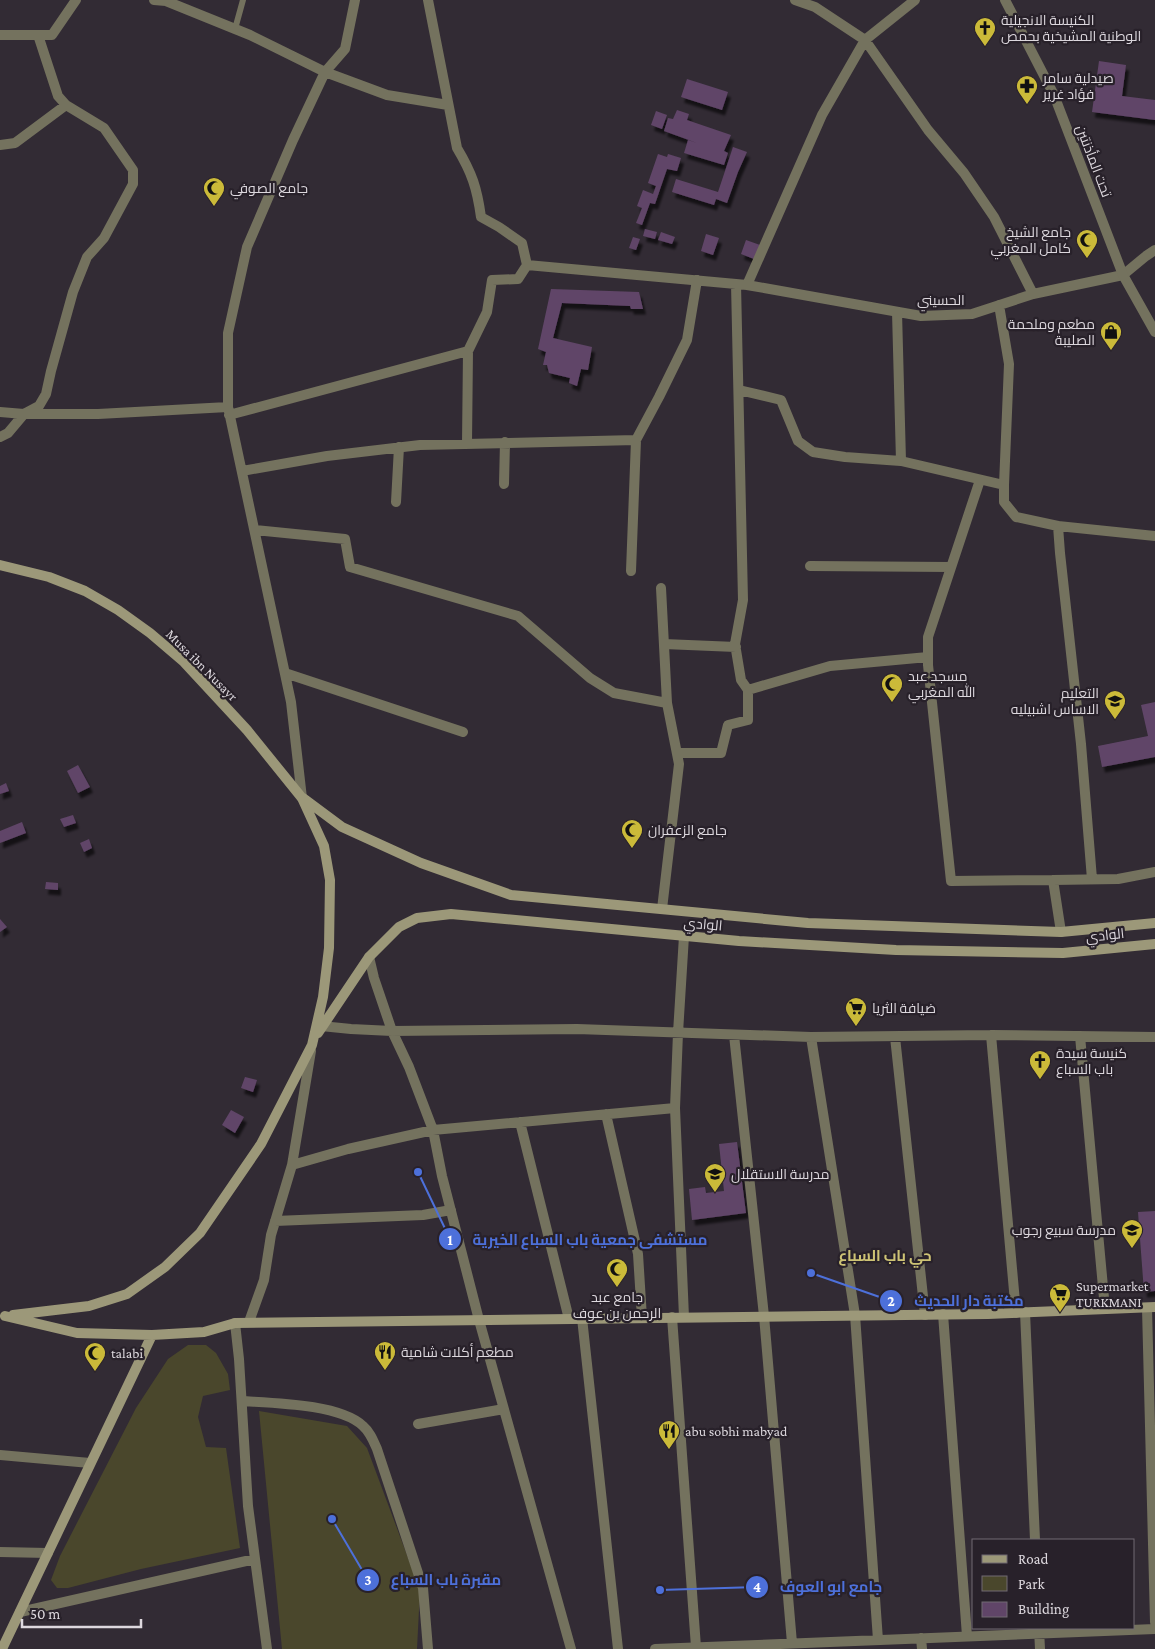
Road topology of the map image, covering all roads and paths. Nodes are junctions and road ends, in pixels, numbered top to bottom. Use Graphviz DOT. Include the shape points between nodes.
graph roads {
  1 [pos="76,0"];
  2 [pos="154,0"];
  3 [pos="243,0"];
  4 [pos="355,0"];
  5 [pos="428,0"];
  6 [pos="795,0"];
  7 [pos="914,0"];
  8 [pos="1005,0"];
  9 [pos="166,1"];
  10 [pos="235,29"];
  11 [pos="0,35"];
  12 [pos="38,35"];
  13 [pos="865,40"];
  14 [pos="325,72"];
  15 [pos="66,104"];
  16 [pos="448,105"];
  17 [pos="0,145"];
  18 [pos="1155,250"];
  19 [pos="527,265"];
  20 [pos="1123,275"];
  21 [pos="697,280"];
  22 [pos="741,284"];
  23 [pos="1033,294"];
  24 [pos="999,305"];
  25 [pos="897,312"];
  26 [pos="1155,332"];
  27 [pos="468,351"];
  28 [pos="739,390"];
  29 [pos="228,411"];
  30 [pos="0,412"];
  31 [pos="24,414"];
  32 [pos="0,437"];
  33 [pos="636,440"];
  34 [pos="504,442"];
  35 [pos="467,443"];
  36 [pos="399,447"];
  37 [pos="901,461"];
  38 [pos="242,471"];
  39 [pos="980,480"];
  40 [pos="504,484"];
  41 [pos="1004,486"];
  42 [pos="396,502"];
  43 [pos="1058,526"];
  44 [pos="255,530"];
  45 [pos="1155,536"];
  46 [pos="0,564"];
  47 [pos="810,566"];
  48 [pos="951,567"];
  49 [pos="631,571"];
  50 [pos="661,588"];
  51 [pos="664,644"];
  52 [pos="736,647"];
  53 [pos="928,657"];
  54 [pos="285,673"];
  55 [pos="748,690"];
  56 [pos="667,703"];
  57 [pos="463,732"];
  58 [pos="677,753"];
  59 [pos="302,798"];
  60 [pos="1155,872"];
  61 [pos="1092,879"];
  62 [pos="1052,880"];
  63 [pos="662,909"];
  64 [pos="1155,923"];
  65 [pos="1062,932"];
  66 [pos="684,936"];
  67 [pos="1155,944"];
  68 [pos="369,957"];
  69 [pos="322,1026"];
  70 [pos="392,1031"];
  71 [pos="678,1033"];
  72 [pos="734,1035"];
  73 [pos="991,1035"];
  74 [pos="1080,1036"];
  75 [pos="810,1037"];
  76 [pos="895,1037"];
  77 [pos="1155,1037"];
  78 [pos="312,1045"];
  79 [pos="675,1108"];
  80 [pos="606,1114"];
  81 [pos="520,1122"];
  82 [pos="433,1130"];
  83 [pos="292,1165"];
  84 [pos="451,1210"];
  85 [pos="275,1221"];
  86 [pos="1151,1307"];
  87 [pos="1105,1309"];
  88 [pos="1021,1312"];
  89 [pos="925,1314"];
  90 [pos="943,1314"];
  91 [pos="2,1315"];
  92 [pos="855,1315"];
  93 [pos="764,1316"];
  94 [pos="672,1317"];
  95 [pos="684,1317"];
  96 [pos="582,1318"];
  97 [pos="642,1318"];
  98 [pos="568,1319"];
  99 [pos="479,1320"];
  100 [pos="249,1322"];
  101 [pos="235,1323"];
  102 [pos="152,1335"];
  103 [pos="242,1401"];
  104 [pos="504,1409"];
  105 [pos="418,1424"];
  106 [pos="0,1456"];
  107 [pos="90,1464"];
  108 [pos="1035,1539"];
  109 [pos="0,1552"];
  110 [pos="48,1553"];
  111 [pos="255,1559"];
  112 [pos="20,1612"];
  113 [pos="1155,1622"];
  114 [pos="1135,1628"];
  115 [pos="1155,1628"];
  116 [pos="1097,1629"];
  117 [pos="1039,1630"];
  118 [pos="967,1636"];
  119 [pos="921,1638"];
  120 [pos="878,1640"];
  121 [pos="792,1643"];
  122 [pos="835,1645"];
  123 [pos="696,1647"];
  124 [pos="2,1649"];
  125 [pos="266,1649"];
  126 [pos="428,1649"];
  127 [pos="571,1649"];
  128 [pos="618,1649"];
  129 [pos="655,1649"];
  130 [pos="922,1649"];
  131 [pos="1040,1649"];
  1 -- 12 [label="street" via="52,35"];
  2 -- 9 [label="street"];
  3 -- 10 [label="lane"];
  4 -- 14 [label="street" via="345,49"];
  5 -- 16 [label="street"];
  6 -- 13 [label="street" via="815,7"];
  7 -- 13 [label="street"];
  8 -- 20 [label="street, تحت المأذنتين" via="1054,95"];
  9 -- 10 [label="street"];
  10 -- 14 [label="street"];
  11 -- 12 [label="street"];
  12 -- 15 [label="street" via="58,96"];
  13 -- 22 [label="street" via="822,114"];
  13 -- 23 [label="street" via="994,217"];
  14 -- 16 [label="street" via="387,95"];
  14 -- 29 [label="street" via="246,247 228,332"];
  15 -- 17 [label="street" via="15,143"];
  15 -- 31 [label="street" via="104,128 133,170 133,184 104,238 87,257 73,292 46,394 40,406"];
  16 -- 19 [label="street" via="457,148 470,169 478,193 481,217 522,243"];
  18 -- 20 [label="street, الحسيني"];
  19 -- 21 [label="street, الحسيني"];
  19 -- 27 [label="street" via="518,279 492,280 487,312"];
  20 -- 23 [label="street, الحسيني"];
  20 -- 26 [label="street, تحت المأذنتين"];
  21 -- 22 [label="street, الحسيني"];
  21 -- 33 [label="street" via="687,340"];
  22 -- 25 [label="street, الحسيني"];
  22 -- 28 [label="street"];
  23 -- 24 [label="street, الحسيني"];
  24 -- 25 [label="street, الحسيني" via="972,314 922,316"];
  24 -- 41 [label="street" via="1009,364"];
  25 -- 37 [label="street"];
  27 -- 29 [label="street"];
  27 -- 35 [label="street"];
  28 -- 37 [label="street" via="781,400 798,441 813,452"];
  28 -- 52 [label="street" via="743,600"];
  29 -- 31 [label="street"];
  29 -- 38 [label="street"];
  30 -- 31 [label="street"];
  31 -- 32 [label="street" via="8,433"];
  33 -- 34 [label="street"];
  33 -- 49 [label="street"];
  34 -- 35 [label="street"];
  34 -- 40 [label="street"];
  35 -- 36 [label="street"];
  36 -- 38 [label="street"];
  36 -- 42 [label="street"];
  37 -- 39 [label="street"];
  38 -- 44 [label="street"];
  39 -- 41 [label="street"];
  39 -- 48 [label="street"];
  41 -- 43 [label="street" via="1004,502 1016,517"];
  43 -- 45 [label="street"];
  43 -- 61 [label="street"];
  44 -- 54 [label="street"];
  44 -- 56 [label="street" via="345,539 350,567 518,616 590,678 614,693"];
  46 -- 59 [label="main road, Musa ibn Nusayr" via="85,591 150,633 184,662"];
  47 -- 48 [label="street"];
  48 -- 53 [label="street" via="928,637"];
  50 -- 51 [label="street"];
  51 -- 52 [label="street"];
  51 -- 56 [label="street"];
  52 -- 55 [label="street" via="741,680"];
  53 -- 55 [label="street" via="830,666"];
  53 -- 62 [label="street" via="951,881"];
  54 -- 57 [label="street"];
  54 -- 59 [label="street"];
  55 -- 58 [label="street" via="748,720 728,725 721,753"];
  56 -- 58 [label="street"];
  58 -- 63 [label="street" via="679,764"];
  59 -- 63 [label="main road, الوادي" via="342,827 421,864 511,895"];
  59 -- 78 [label="main road" via="324,846 330,880 329,948 323,997"];
  60 -- 61 [label="street"];
  61 -- 62 [label="street"];
  62 -- 65 [label="street"];
  63 -- 65 [label="main road, الوادي" via="808,923"];
  64 -- 65 [label="main road, الوادي"];
  66 -- 67 [label="main road, الوادي" via="896,950 1063,953"];
  66 -- 68 [label="main road, الوادي" via="450,914 408,922"];
  66 -- 71 [label="street"];
  68 -- 69 [label="main road, الوادي"];
  68 -- 70 [label="street"];
  69 -- 70 [label="street"];
  69 -- 78 [label="main road, الوادي"];
  70 -- 71 [label="street" via="577,1029"];
  70 -- 82 [label="street"];
  71 -- 72 [label="street"];
  71 -- 79 [label="street"];
  72 -- 75 [label="street"];
  72 -- 93 [label="street"];
  73 -- 74 [label="street"];
  73 -- 76 [label="street"];
  73 -- 88 [label="street"];
  74 -- 77 [label="street"];
  74 -- 87 [label="street"];
  75 -- 76 [label="street"];
  75 -- 92 [label="street"];
  76 -- 89 [label="street"];
  78 -- 83 [label="street"];
  78 -- 91 [label="main road" via="260,1144 200,1233 165,1267 127,1294 89,1306"];
  79 -- 80 [label="street"];
  79 -- 95 [label="street"];
  80 -- 81 [label="street"];
  80 -- 97 [label="street" via="638,1254"];
  81 -- 82 [label="street"];
  81 -- 98 [label="street"];
  82 -- 83 [label="street"];
  82 -- 84 [label="street"];
  83 -- 85 [label="street"];
  84 -- 85 [label="street"];
  84 -- 99 [label="street"];
  85 -- 100 [label="street" via="264,1280"];
  86 -- 87 [label="main road"];
  86 -- 113 [label="street"];
  87 -- 88 [label="main road"];
  88 -- 90 [label="main road"];
  88 -- 108 [label="street"];
  89 -- 90 [label="main road"];
  89 -- 92 [label="main road"];
  90 -- 118 [label="street"];
  91 -- 102 [label="main road" via="77,1332"];
  92 -- 93 [label="main road"];
  92 -- 120 [label="street"];
  93 -- 95 [label="main road"];
  93 -- 121 [label="street"];
  94 -- 95 [label="main road"];
  94 -- 97 [label="main road"];
  94 -- 123 [label="street"];
  96 -- 97 [label="main road"];
  96 -- 98 [label="main road"];
  96 -- 128 [label="street"];
  98 -- 99 [label="main road"];
  99 -- 100 [label="main road"];
  99 -- 104 [label="street"];
  100 -- 101 [label="main road"];
  101 -- 102 [label="main road" via="204,1332"];
  101 -- 103 [label="street"];
  102 -- 107 [label="main road"];
  103 -- 111 [label="street" via="248,1506"];
  103 -- 126 [label="street" via="340,1414 361,1424 370,1434 424,1588"];
  104 -- 105 [label="street"];
  104 -- 127 [label="street"];
  106 -- 107 [label="street"];
  107 -- 110 [label="main road"];
  109 -- 110 [label="street"];
  110 -- 112 [label="main road"];
  111 -- 112 [label="street"];
  111 -- 125 [label="street"];
  112 -- 124 [label="main road"];
  114 -- 115 [label="street"];
  116 -- 117 [label="street"];
  117 -- 118 [label="street"];
  117 -- 131 [label="street"];
  118 -- 119 [label="street"];
  119 -- 120 [label="street"];
  119 -- 130 [label="street"];
  120 -- 122 [label="street"];
  121 -- 122 [label="street"];
  121 -- 123 [label="street"];
  123 -- 129 [label="street"];
}
